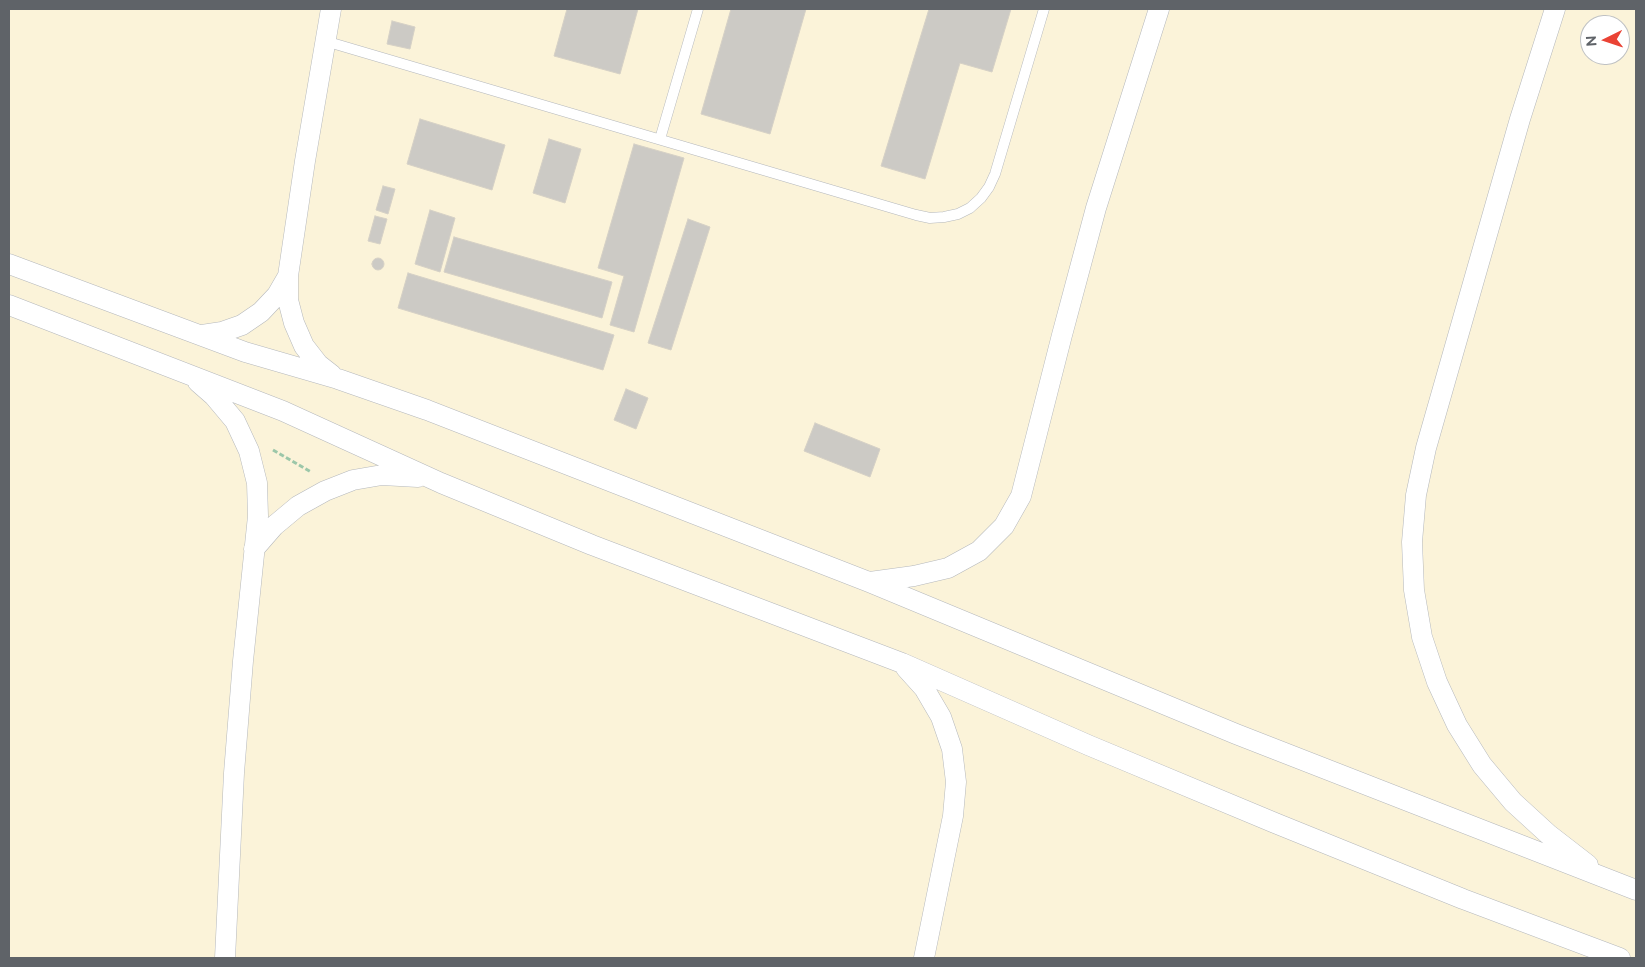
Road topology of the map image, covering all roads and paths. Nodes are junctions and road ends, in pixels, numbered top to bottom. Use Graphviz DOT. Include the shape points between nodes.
graph roads {
  1 [pos="331,9"];
  2 [pos="698,9"];
  3 [pos="1044,9"];
  4 [pos="1159,9"];
  5 [pos="1555,9"];
  6 [pos="325,41"];
  7 [pos="660,139"];
  8 [pos="9,264"];
  9 [pos="288,276"];
  10 [pos="9,305"];
  11 [pos="199,335"];
  12 [pos="189,375"];
  13 [pos="338,379"];
  14 [pos="249,451"];
  15 [pos="441,483"];
  16 [pos="325,491"];
  17 [pos="254,549"];
  18 [pos="869,582"];
  19 [pos="902,663"];
  20 [pos="1605,878"];
  21 [pos="1636,890"];
  22 [pos="225,958"];
  23 [pos="924,958"];
  24 [pos="1620,958"];
  1 -- 6 [label="street"];
  2 -- 7 [label="lane"];
  3 -- 7 [label="lane" via="989,187 970,208 958,214 930,218 916,215"];
  4 -- 18 [label="street" via="1096,208 1020,496 1004,526 979,551 948,568"];
  5 -- 20 [label="street" via="1512,146 1426,448 1416,495 1414,590 1422,637 1437,682 1457,725 1482,765 1527,815"];
  6 -- 7 [label="lane"];
  6 -- 9 [label="street"];
  8 -- 11 [label="street"];
  9 -- 11 [label="street" via="261,312 242,325"];
  9 -- 13 [label="street" via="288,300 304,346 318,364"];
  10 -- 12 [label="street"];
  11 -- 13 [label="street"];
  12 -- 14 [label="street" via="214,396 235,421"];
  12 -- 15 [label="street" via="283,411"];
  13 -- 18 [label="street" via="427,410"];
  14 -- 16 [label="path" via="265,446 313,473"];
  14 -- 17 [label="street" via="257,483"];
  15 -- 16 [label="street" via="412,476 382,475 353,480"];
  15 -- 19 [label="street"];
  16 -- 17 [label="street" via="298,506"];
  17 -- 22 [label="street" via="234,773"];
  18 -- 20 [label="street" via="1236,734"];
  19 -- 23 [label="street" via="924,688 941,717 952,749 956,782 953,816"];
  19 -- 24 [label="street" via="1266,819"];
  20 -- 21 [label="street"];
}
